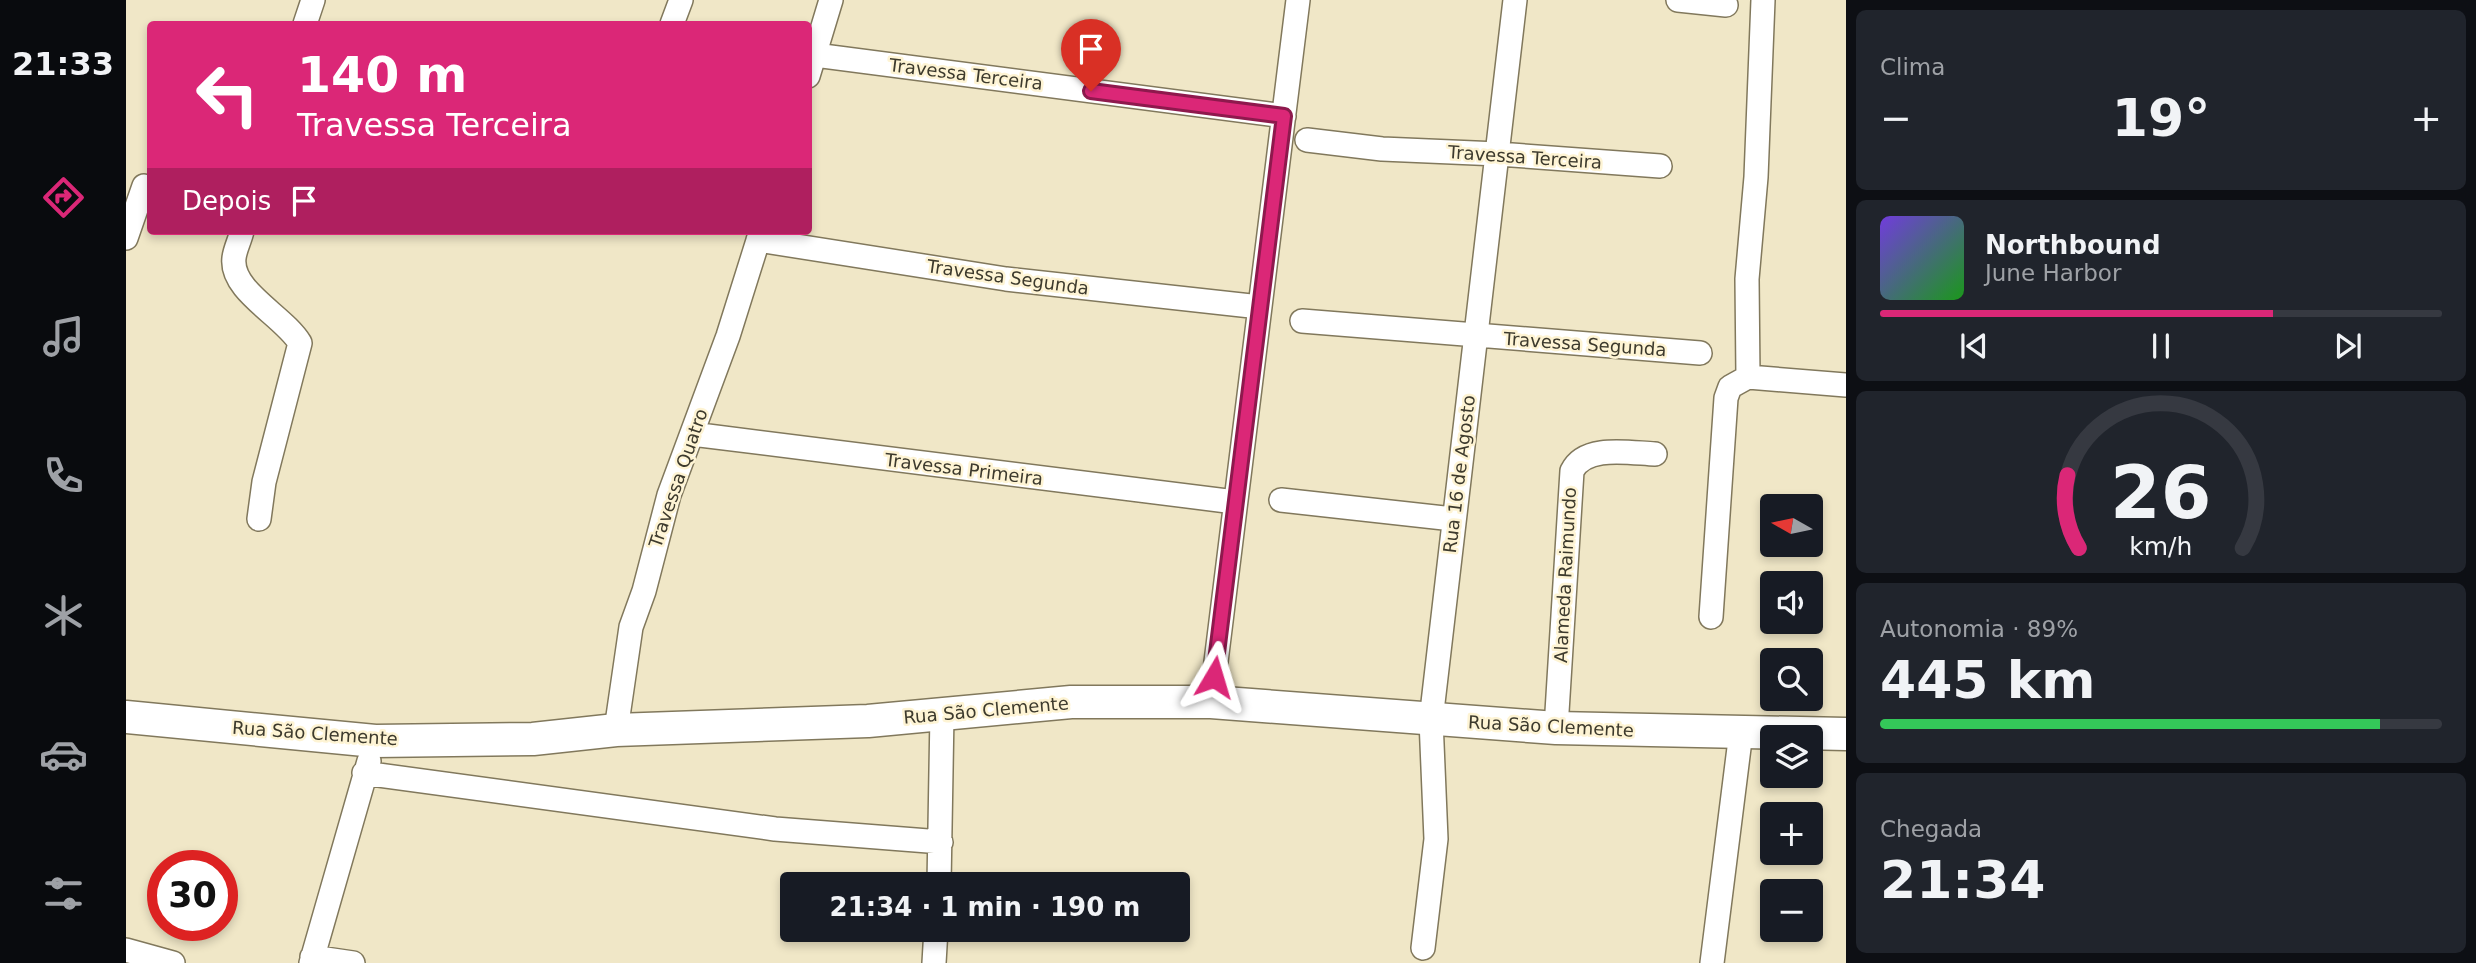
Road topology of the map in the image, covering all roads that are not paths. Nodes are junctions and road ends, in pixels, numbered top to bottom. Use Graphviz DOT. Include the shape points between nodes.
graph roads {
  1 [pos="313,0"];
  2 [pos="681,0"];
  3 [pos="831,0"];
  4 [pos="1298,0"];
  5 [pos="1515,0"];
  6 [pos="1678,0"];
  7 [pos="1763,0"];
  8 [pos="1726,5"];
  9 [pos="306,21"];
  10 [pos="673,21"];
  11 [pos="812,65"];
  12 [pos="1284,116"];
  13 [pos="1307,140"];
  14 [pos="1498,154"];
  15 [pos="1660,166"];
  16 [pos="140,184"];
  17 [pos="241,235"];
  18 [pos="759,236"];
  19 [pos="126,238"];
  20 [pos="1260,307"];
  21 [pos="1302,321"];
  22 [pos="1477,336"];
  23 [pos="1700,353"];
  24 [pos="1748,377"];
  25 [pos="1846,385"];
  26 [pos="692,434"];
  27 [pos="1655,454"];
  28 [pos="1281,500"];
  29 [pos="1235,502"];
  30 [pos="259,519"];
  31 [pos="1453,519"];
  32 [pos="1711,617"];
  33 [pos="1211,702"];
  34 [pos="942,714"];
  35 [pos="126,717"];
  36 [pos="1431,720"];
  37 [pos="1556,727"];
  38 [pos="616,730"];
  39 [pos="1741,732"];
  40 [pos="1846,734"];
  41 [pos="375,741"];
  42 [pos="364,773"];
  43 [pos="941,842"];
  44 [pos="940,872"];
  45 [pos="935,942"];
  46 [pos="1423,948"];
  47 [pos="126,950"];
  48 [pos="311,960"];
  49 [pos="173,963"];
  50 [pos="353,963"];
  51 [pos="934,963"];
  52 [pos="1712,963"];
  1 -- 9 [label="street"];
  2 -- 10 [label="street"];
  3 -- 11 [label="street"];
  4 -- 12 [label="street"];
  5 -- 14 [label="street, Rua 16 de Agosto"];
  6 -- 8 [label="street"];
  7 -- 24 [label="street" via="1747,279"];
  11 -- 12 [label="street, Travessa Terceira"];
  12 -- 20 [label="street"];
  13 -- 14 [label="street, Travessa Terceira"];
  14 -- 15 [label="street, Travessa Terceira"];
  14 -- 22 [label="street, Rua 16 de Agosto"];
  16 -- 19 [label="street"];
  17 -- 30 [label="street" via="234,260 237,276 300,343 264,482"];
  18 -- 20 [label="street, Travessa Segunda" via="1006,279"];
  18 -- 26 [label="street, Travessa Quatro"];
  20 -- 29 [label="street"];
  21 -- 22 [label="street, Travessa Segunda"];
  22 -- 23 [label="street, Travessa Segunda"];
  22 -- 31 [label="street, Rua 16 de Agosto"];
  24 -- 25 [label="street"];
  24 -- 32 [label="street" via="1730,387 1726,398"];
  26 -- 29 [label="street, Travessa Primeira"];
  26 -- 38 [label="street, Travessa Quatro" via="669,495 631,627"];
  27 -- 37 [label="street, Alameda Raimundo" via="1587,456 1572,471"];
  28 -- 31 [label="street"];
  29 -- 33 [label="street"];
  31 -- 36 [label="street, Rua 16 de Agosto"];
  33 -- 34 [label="main road, Rua São Clemente" via="1071,702"];
  33 -- 36 [label="main road, Rua São Clemente"];
  34 -- 38 [label="main road, Rua São Clemente"];
  34 -- 43 [label="street"];
  35 -- 41 [label="main road, Rua São Clemente"];
  36 -- 37 [label="main road, Rua São Clemente"];
  36 -- 46 [label="street, Rua 16 de Agosto" via="1436,839"];
  37 -- 39 [label="main road, Rua São Clemente"];
  38 -- 41 [label="main road, Rua São Clemente" via="533,739"];
  39 -- 40 [label="main road, Rua São Clemente"];
  39 -- 52 [label="street"];
  41 -- 42 [label="street"];
  42 -- 43 [label="street" via="775,829"];
  42 -- 48 [label="street"];
  43 -- 44 [label="street"];
  45 -- 51 [label="street"];
  47 -- 49 [label="street"];
  48 -- 50 [label="street"];
}
